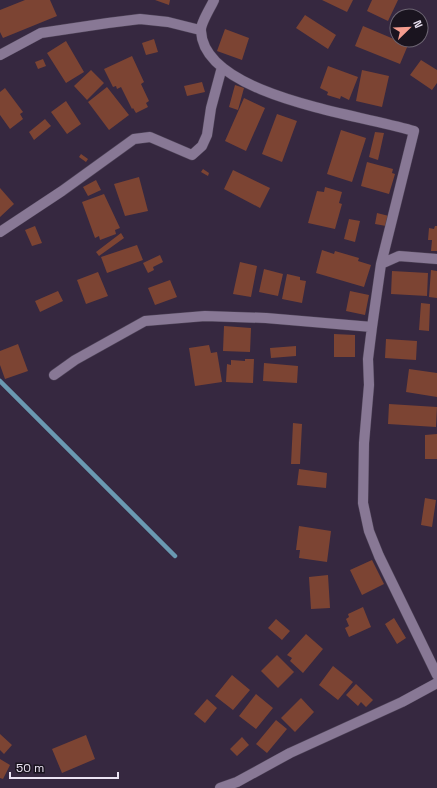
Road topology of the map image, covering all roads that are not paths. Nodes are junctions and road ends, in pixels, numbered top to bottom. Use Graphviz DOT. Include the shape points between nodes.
graph roads {
  1 [pos="214,0"];
  2 [pos="200,30"];
  3 [pos="0,55"];
  4 [pos="222,67"];
  5 [pos="0,232"];
  6 [pos="437,259"];
  7 [pos="381,264"];
  8 [pos="372,327"];
  9 [pos="54,375"];
  10 [pos="437,675"];
  11 [pos="437,683"];
  12 [pos="220,788"];
  1 -- 2 [label="street"];
  2 -- 3 [label="street" via="168,22 140,19 41,33"];
  2 -- 4 [label="street" via="204,44 215,63"];
  4 -- 5 [label="street" via="207,135 202,146 192,155 150,137 134,139 62,192"];
  4 -- 7 [label="street" via="263,92 414,131"];
  6 -- 7 [label="street" via="399,256"];
  7 -- 8 [label="street"];
  8 -- 9 [label="street" via="266,318 205,316 144,320"];
  8 -- 10 [label="street" via="368,359 363,503 369,531 379,556"];
  11 -- 12 [label="street" via="402,702 290,753 237,782"];
}
